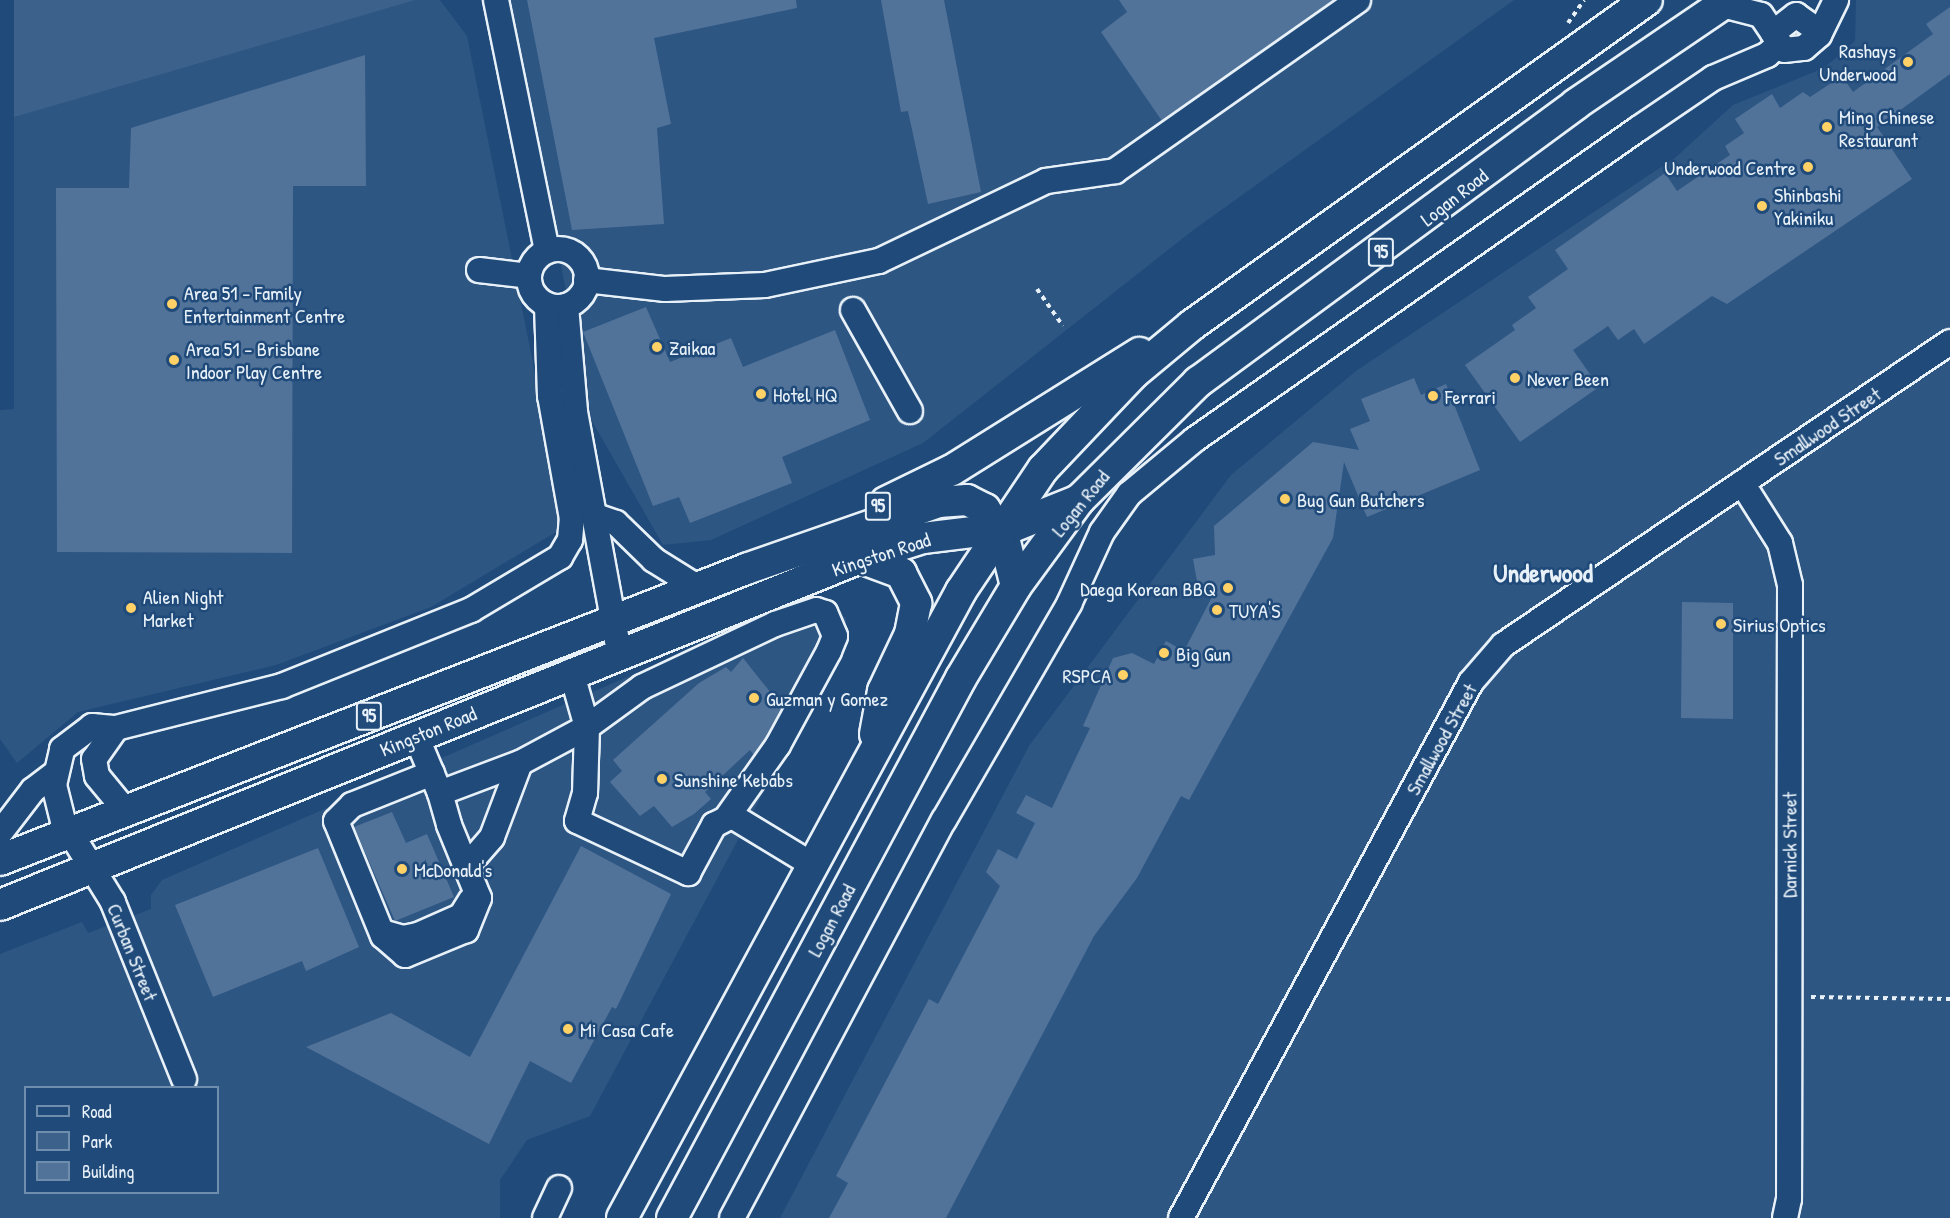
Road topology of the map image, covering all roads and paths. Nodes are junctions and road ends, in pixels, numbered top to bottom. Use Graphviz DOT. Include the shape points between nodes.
graph roads {
  1 [pos="496,0"];
  2 [pos="1358,0"];
  3 [pos="1647,0"];
  4 [pos="1836,0"];
  5 [pos="1725,2"];
  6 [pos="1776,39"];
  7 [pos="547,251"];
  8 [pos="479,270"];
  9 [pos="529,276"];
  10 [pos="586,280"];
  11 [pos="1037,289"];
  12 [pos="557,306"];
  13 [pos="853,310"];
  14 [pos="1192,325"];
  15 [pos="1063,326"];
  16 [pos="1950,342"];
  17 [pos="910,411"];
  18 [pos="1742,483"];
  19 [pos="1079,500"];
  20 [pos="593,515"];
  21 [pos="999,530"];
  22 [pos="860,558"];
  23 [pos="746,569"];
  24 [pos="1016,586"];
  25 [pos="699,588"];
  26 [pos="763,594"];
  27 [pos="613,621"];
  28 [pos="775,624"];
  29 [pos="619,652"];
  30 [pos="571,671"];
  31 [pos="587,727"];
  32 [pos="116,728"];
  33 [pos="416,736"];
  34 [pos="874,752"];
  35 [pos="520,763"];
  36 [pos="54,774"];
  37 [pos="436,783"];
  38 [pos="125,810"];
  39 [pos="728,816"];
  40 [pos="0,833"];
  41 [pos="69,833"];
  42 [pos="0,860"];
  43 [pos="813,865"];
  44 [pos="93,868"];
  45 [pos="471,876"];
  46 [pos="0,905"];
  47 [pos="1789,997"];
  48 [pos="1950,999"];
  49 [pos="184,1078"];
  50 [pos="559,1188"];
  51 [pos="545,1218"];
  52 [pos="622,1218"];
  53 [pos="672,1218"];
  54 [pos="732,1218"];
  55 [pos="1181,1218"];
  56 [pos="1785,1218"];
  1 -- 7 [label="street"];
  2 -- 10 [label="street" via="1115,171 1046,181 879,261 765,285 665,289"];
  3 -- 14 [label="main road, 95"];
  4 -- 6 [label="street" via="1820,32 1804,48 1790,52"];
  5 -- 6 [label="street" via="1761,15"];
  5 -- 19 [label="main road, Logan Road / 95" via="1550,123 1431,216 1198,382"];
  6 -- 54 [label="street, Logan Road" via="1638,129 1194,440 1129,494 1102,532 1068,604 944,820"];
  7 -- 9 [label="street" via="534,261"];
  7 -- 10 [label="street" via="574,255"];
  8 -- 9 [label="street"];
  9 -- 12 [label="street" via="534,294"];
  10 -- 12 [label="street" via="580,296"];
  11 -- 15 [label="path"];
  12 -- 20 [label="street"];
  12 -- 32 [label="street" via="550,396 572,505 570,540 550,564 471,610 282,686"];
  13 -- 17 [label="street"];
  14 -- 21 [label="main road, 95" via="1085,421"];
  14 -- 23 [label="main road, 95" via="1097,377 935,479 786,542"];
  16 -- 18 [label="street, Smallwood Street"];
  18 -- 47 [label="street, Darnick Street" via="1780,543 1790,585"];
  18 -- 55 [label="street, Smallwood Street" via="1503,645 1471,682"];
  19 -- 21 [label="main road, 95"];
  19 -- 24 [label="main road, Logan Road"];
  20 -- 25 [label="street" via="615,523 654,560"];
  20 -- 27 [label="street"];
  21 -- 22 [label="main road, Kingston Road / 95" via="923,538"];
  21 -- 23 [label="main road, Kingston Road / 95" via="979,504 947,500"];
  21 -- 24 [label="main road"];
  21 -- 34 [label="main road"];
  22 -- 26 [label="main road, Kingston Road / 95"];
  22 -- 34 [label="main road" via="901,573 916,603 910,634 879,702"];
  23 -- 25 [label="main road, Kingston Road / 95"];
  24 -- 53 [label="main road, Logan Road"];
  25 -- 27 [label="main road, Kingston Road / 95"];
  26 -- 28 [label="street"];
  26 -- 29 [label="main road, Kingston Road / 95"];
  27 -- 29 [label="street"];
  27 -- 38 [label="main road, Kingston Road / 95"];
  28 -- 31 [label="street" via="642,687"];
  28 -- 39 [label="street" via="816,610 833,622 835,636 778,745"];
  29 -- 30 [label="main road, Kingston Road / 95"];
  30 -- 31 [label="street"];
  30 -- 33 [label="main road, Kingston Road / 95"];
  31 -- 35 [label="street"];
  31 -- 39 [label="street" via="585,793 577,821 688,873 714,825"];
  32 -- 36 [label="street" via="92,726 77,733 62,749"];
  32 -- 38 [label="street" via="96,752 94,767"];
  33 -- 37 [label="street"];
  33 -- 44 [label="main road, Kingston Road / 95"];
  34 -- 43 [label="main road"];
  35 -- 37 [label="street"];
  35 -- 45 [label="street" via="492,837"];
  36 -- 40 [label="street" via="33,790"];
  36 -- 41 [label="street"];
  37 -- 45 [label="street"];
  37 -- 45 [label="street" via="352,805 336,820 382,932 397,953 405,955 456,938 476,914"];
  38 -- 41 [label="main road, Kingston Road / 95"];
  39 -- 43 [label="street"];
  41 -- 42 [label="main road, Kingston Road / 95"];
  41 -- 44 [label="street, Curban Street"];
  43 -- 52 [label="main road"];
  44 -- 46 [label="main road, Kingston Road / 95"];
  44 -- 49 [label="street, Curban Street" via="113,902"];
  47 -- 48 [label="path"];
  47 -- 56 [label="street, Darnick Street"];
  50 -- 51 [label="street"];
}
